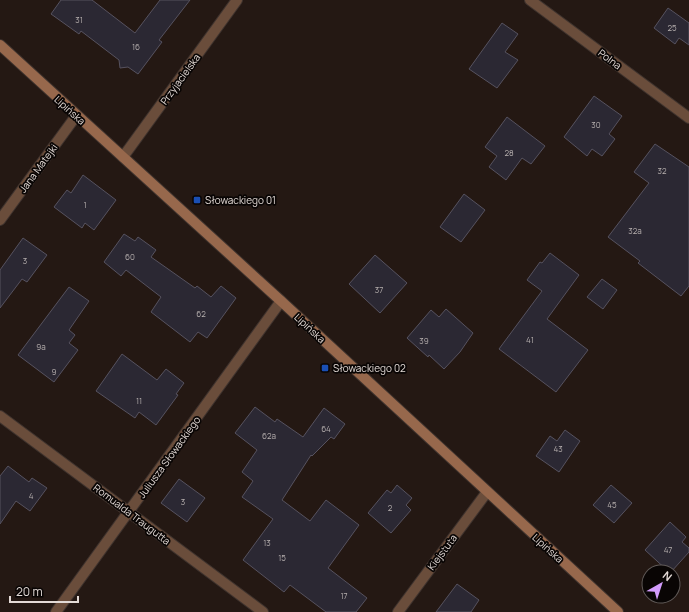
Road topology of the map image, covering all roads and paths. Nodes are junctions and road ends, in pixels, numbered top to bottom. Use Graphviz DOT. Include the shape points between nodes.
graph roads {
  1 [pos="237,0"];
  2 [pos="530,0"];
  3 [pos="0,46"];
  4 [pos="76,116"];
  5 [pos="689,118"];
  6 [pos="122,157"];
  7 [pos="0,220"];
  8 [pos="281,301"];
  9 [pos="0,416"];
  10 [pos="487,492"];
  11 [pos="130,512"];
  12 [pos="56,612"];
  13 [pos="263,612"];
  14 [pos="398,612"];
  15 [pos="618,612"];
  1 -- 6 [label="street, Przyjacielska"];
  2 -- 5 [label="street, Polna"];
  3 -- 4 [label="street, Lipińska"];
  4 -- 6 [label="street, Lipińska"];
  4 -- 7 [label="street, Jana Matejki"];
  6 -- 8 [label="street, Lipińska"];
  8 -- 10 [label="street, Lipińska"];
  8 -- 11 [label="street, Juliusza Słowackiego"];
  9 -- 11 [label="street, Romualda Traugutta"];
  10 -- 14 [label="street, Kiejstuta"];
  10 -- 15 [label="street, Lipińska"];
  11 -- 12 [label="street, Juliusza Słowackiego"];
  11 -- 13 [label="street, Romualda Traugutta"];
}
